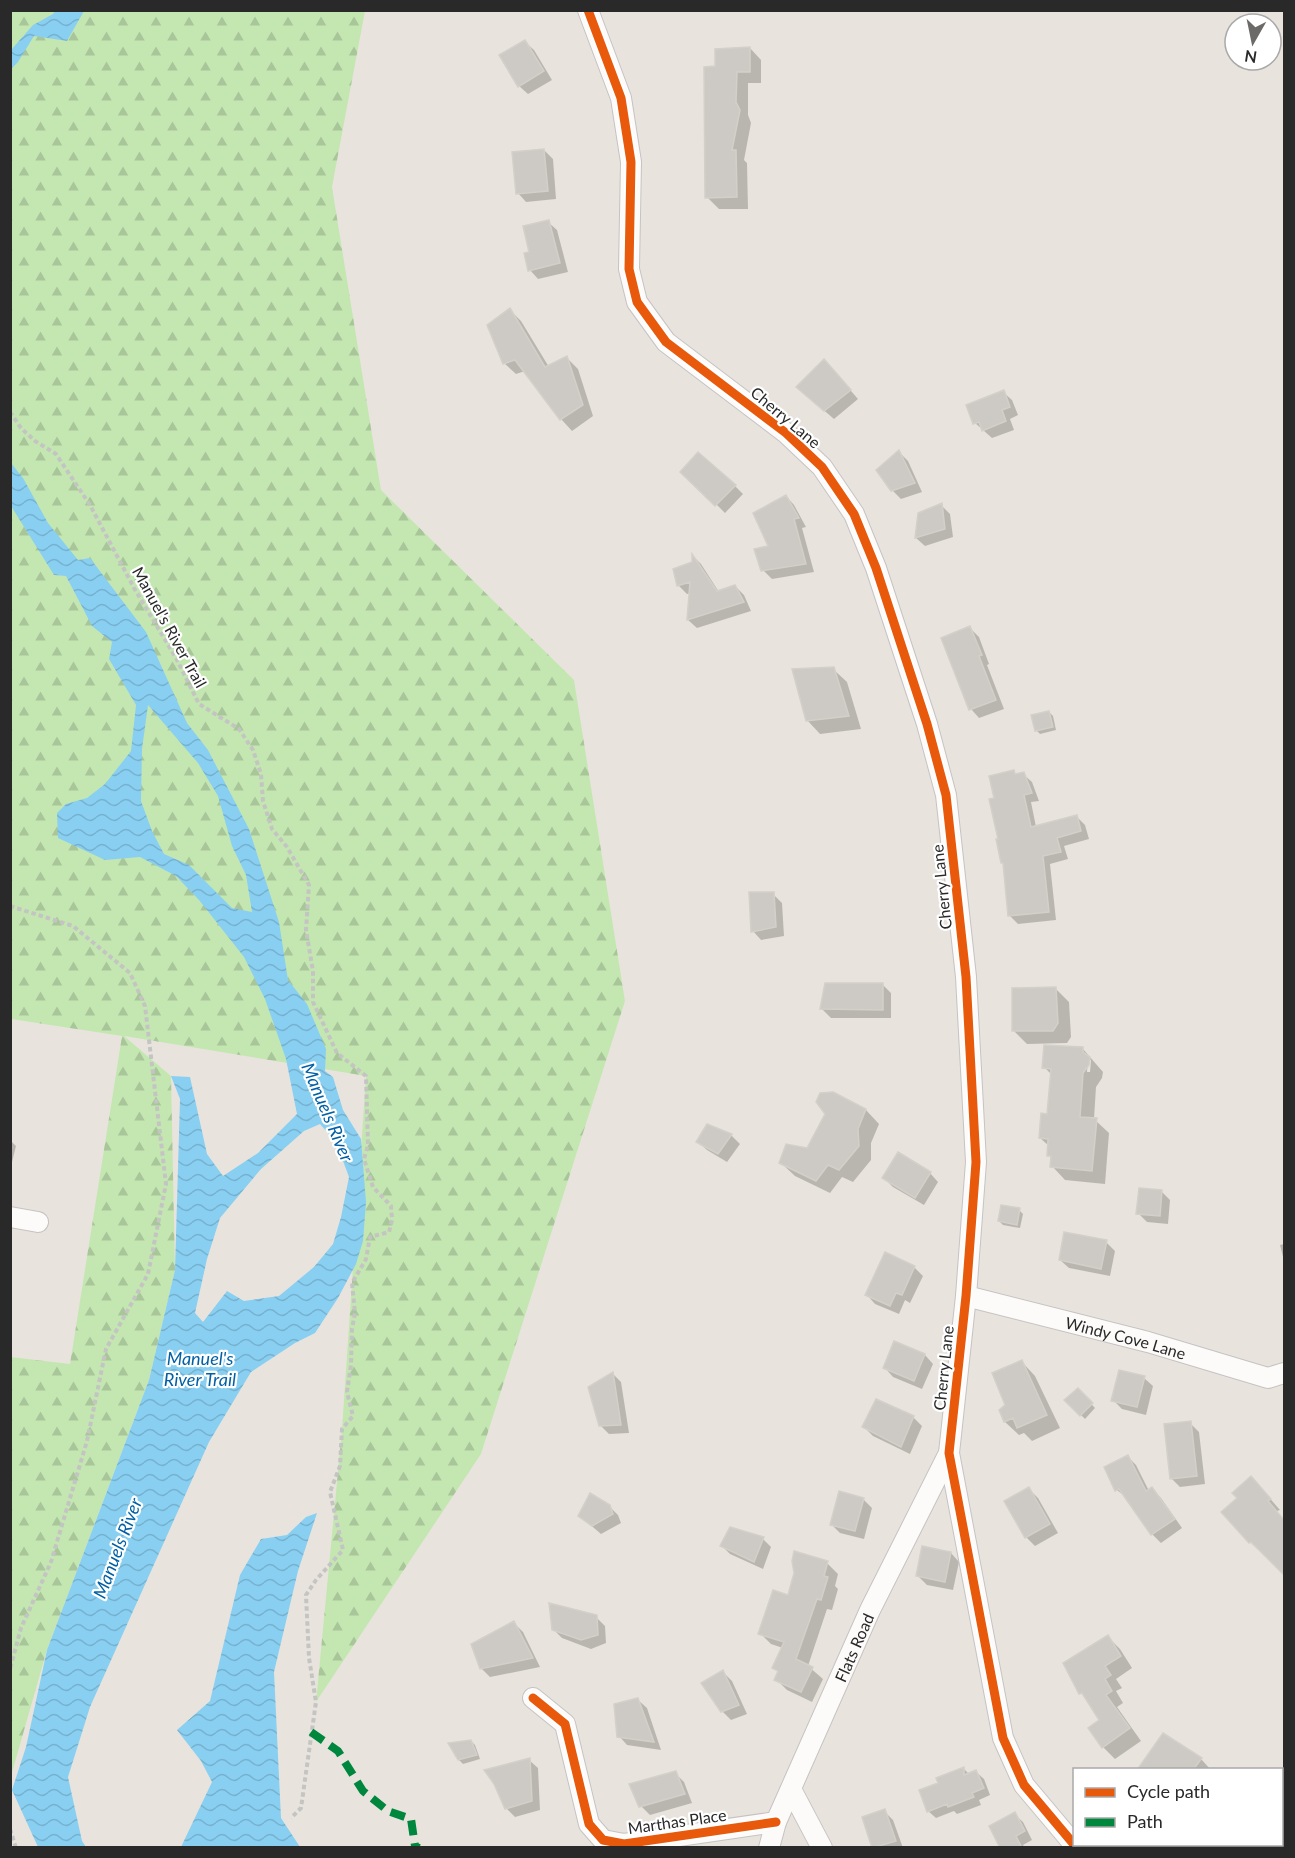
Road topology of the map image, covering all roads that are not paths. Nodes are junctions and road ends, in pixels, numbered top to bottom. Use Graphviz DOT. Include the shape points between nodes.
graph roads {
  1 [pos="588,10"];
  2 [pos="10,1217"];
  3 [pos="38,1222"];
  4 [pos="966,1296"];
  5 [pos="1279,1380"];
  6 [pos="949,1453"];
  7 [pos="533,1698"];
  8 [pos="792,1791"];
  9 [pos="776,1822"];
  10 [pos="1073,1843"];
  11 [pos="769,1848"];
  12 [pos="822,1848"];
  1 -- 4 [label="street, Cherry Lane" via="621,98 631,162 629,269 637,302 666,342 786,433 822,467 854,514 876,568 927,724 946,795 966,977 976,1162"];
  2 -- 3 [label="street"];
  4 -- 5 [label="street, Windy Cove Lane"];
  4 -- 6 [label="street, Cherry Lane"];
  6 -- 8 [label="street, Flats Road" via="870,1610"];
  6 -- 10 [label="street, Cherry Lane" via="1003,1738 1024,1785"];
  7 -- 9 [label="street, Marthas Place" via="565,1724 589,1824 603,1840 624,1844"];
  8 -- 9 [label="street, Flats Road"];
  8 -- 12 [label="street"];
  9 -- 11 [label="street, Flats Road"];
}
